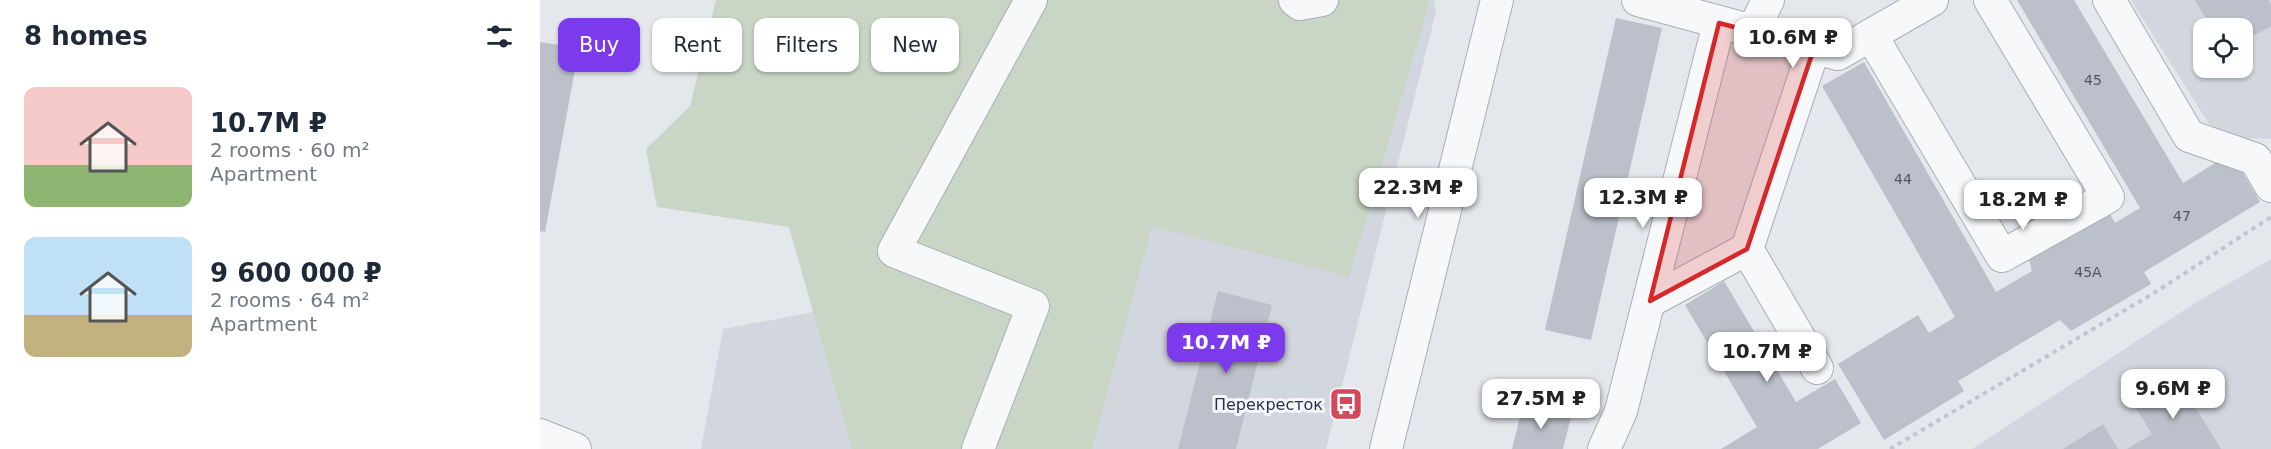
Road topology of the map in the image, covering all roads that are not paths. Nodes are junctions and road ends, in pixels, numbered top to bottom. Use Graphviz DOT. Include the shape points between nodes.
graph roads {
  1 [pos="1031,0"];
  2 [pos="1295,0"];
  3 [pos="1322,0"];
  4 [pos="1497,0"];
  5 [pos="1638,0"];
  6 [pos="1768,0"];
  7 [pos="1932,0"];
  8 [pos="1990,0"];
  9 [pos="2109,0"];
  10 [pos="1719,23"];
  11 [pos="1752,33"];
  12 [pos="1871,35"];
  13 [pos="1814,48"];
  14 [pos="2271,186"];
  15 [pos="1747,249"];
  16 [pos="1650,301"];
  17 [pos="1816,368"];
  18 [pos="540,435"];
  19 [pos="575,449"];
  20 [pos="978,449"];
  21 [pos="1386,449"];
  22 [pos="1604,449"];
  1 -- 20 [label="street" via="894,251 1033,306"];
  2 -- 3 [label="street" via="1300,4"];
  4 -- 21 [label="street"];
  5 -- 10 [label="street"];
  6 -- 11 [label="street"];
  7 -- 12 [label="street"];
  8 -- 12 [label="street" via="2108,197 2002,256"];
  9 -- 14 [label="street" via="2189,136 2254,159"];
  10 -- 11 [label="street"];
  10 -- 16 [label="street"];
  11 -- 13 [label="street"];
  12 -- 13 [label="street" via="1838,54"];
  13 -- 15 [label="street"];
  15 -- 16 [label="street"];
  15 -- 17 [label="street"];
  16 -- 22 [label="street" via="1621,411"];
  18 -- 19 [label="street"];
}
